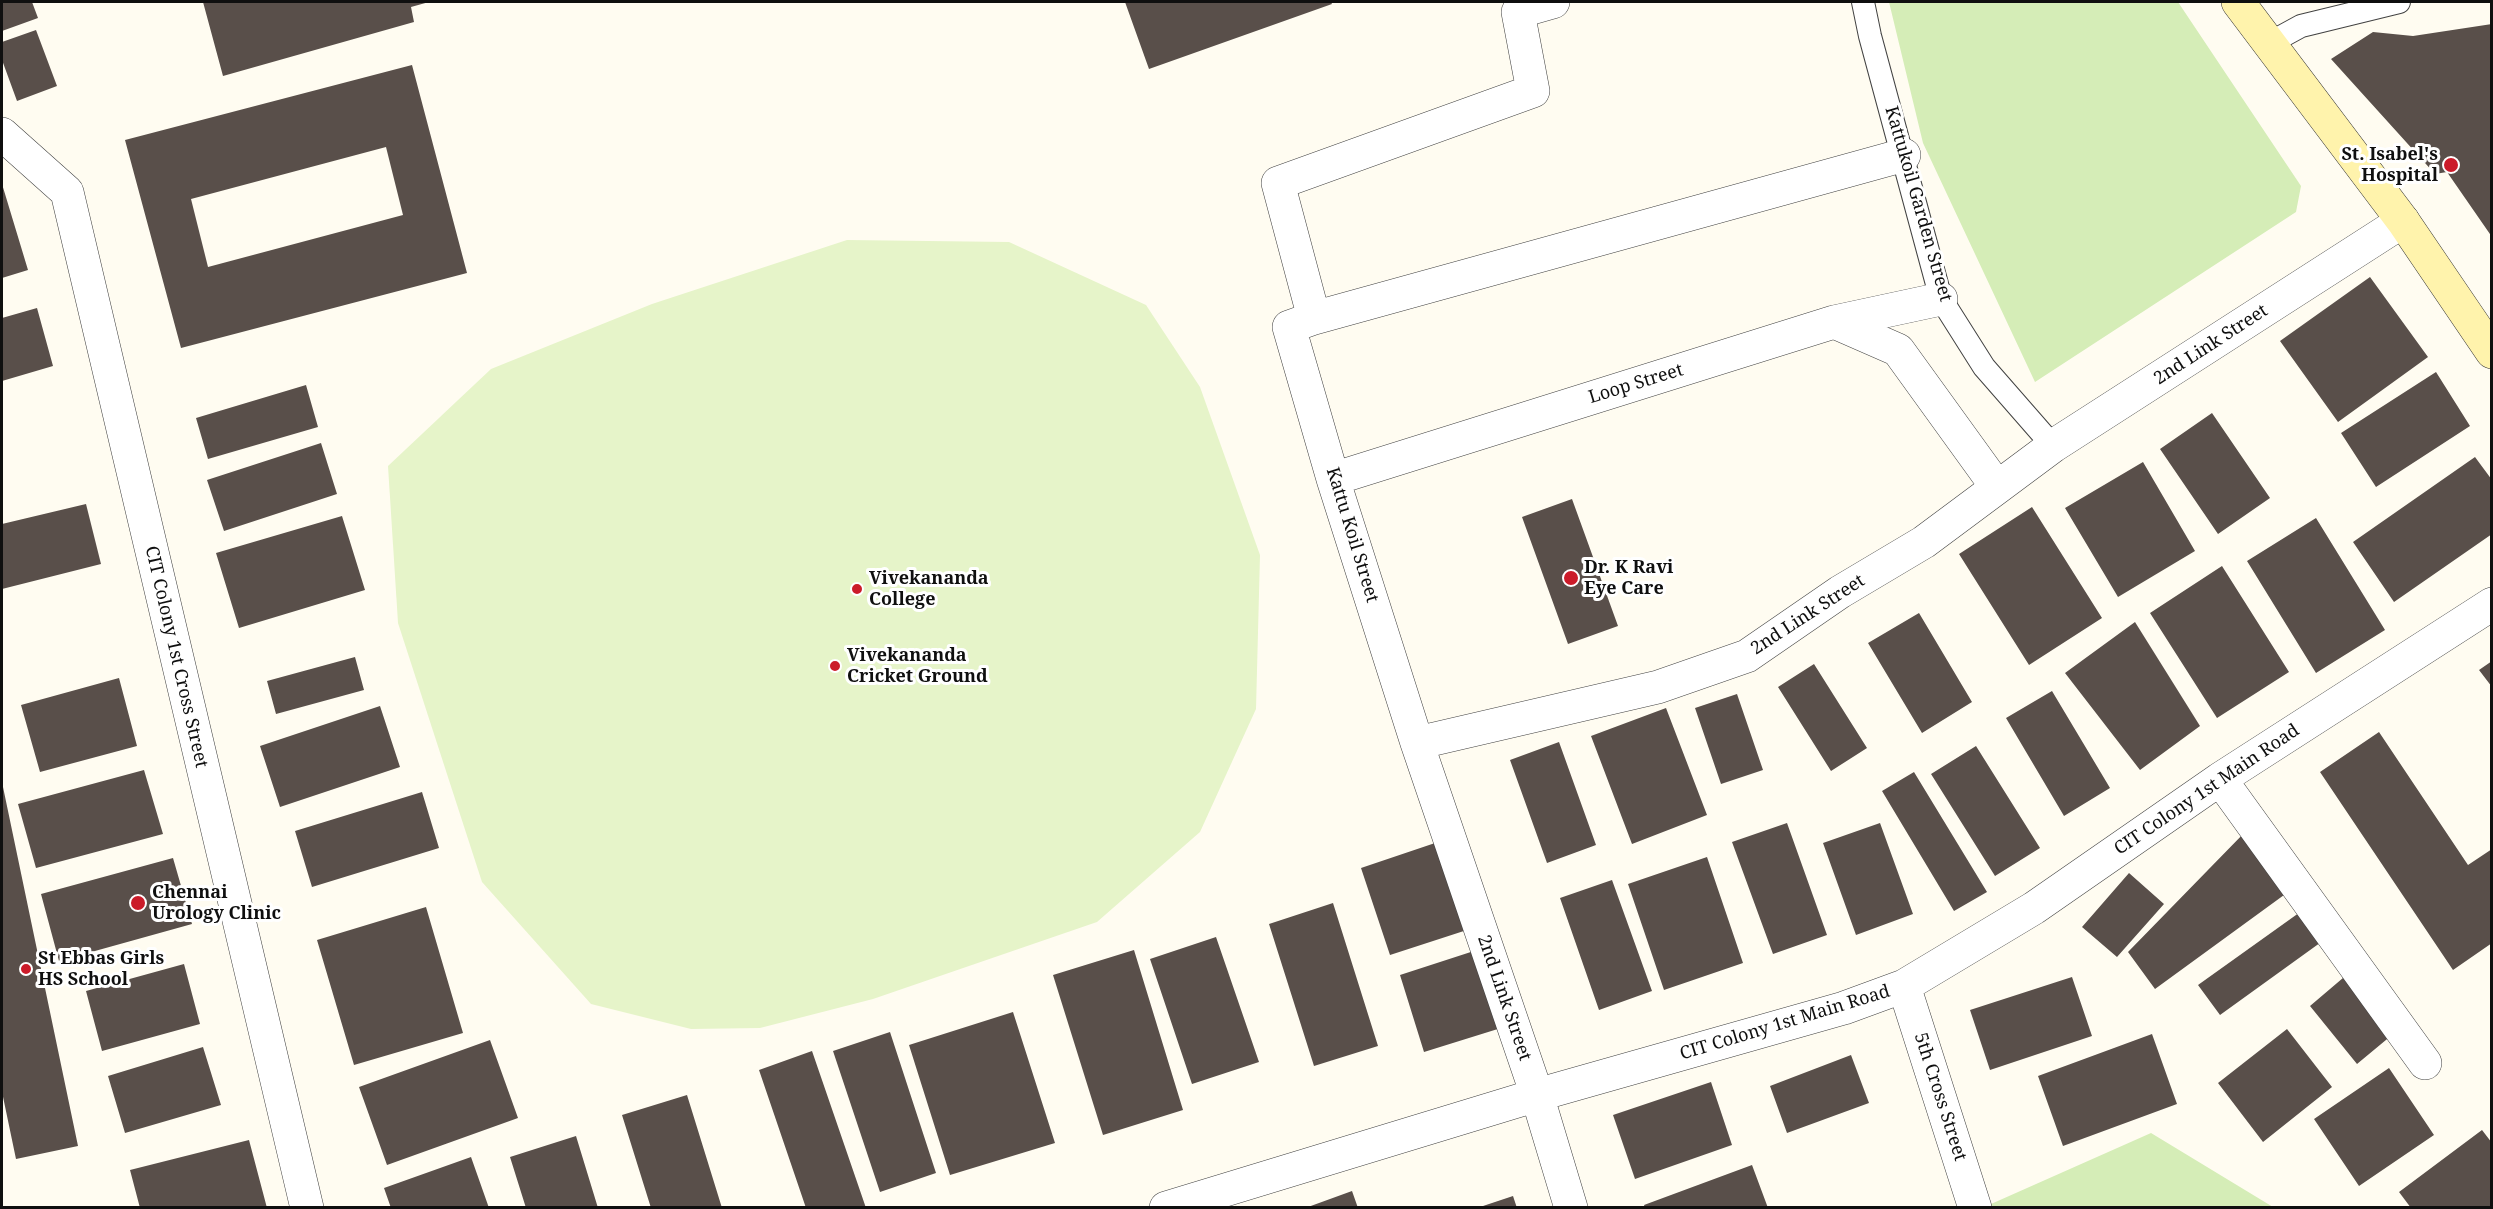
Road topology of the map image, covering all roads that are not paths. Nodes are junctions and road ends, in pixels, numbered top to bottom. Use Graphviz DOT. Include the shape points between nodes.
graph roads {
  1 [pos="1553,2"];
  2 [pos="1863,2"];
  3 [pos="2238,2"];
  4 [pos="2399,2"];
  5 [pos="2268,44"];
  6 [pos="2,134"];
  7 [pos="1904,155"];
  8 [pos="2403,221"];
  9 [pos="1941,299"];
  10 [pos="1834,322"];
  11 [pos="1302,323"];
  12 [pos="2492,352"];
  13 [pos="2053,446"];
  14 [pos="1334,479"];
  15 [pos="1997,487"];
  16 [pos="2492,604"];
  17 [pos="1417,742"];
  18 [pos="2220,779"];
  19 [pos="1904,986"];
  20 [pos="2425,1063"];
  21 [pos="1537,1095"];
  22 [pos="307,1208"];
  23 [pos="1166,1208"];
  24 [pos="1571,1208"];
  25 [pos="1975,1208"];
  1 -- 11 [label="street, Kattu Koil Street" via="1518,12 1533,91 1278,183"];
  2 -- 7 [label="lane, Kattukoil Garden Street"];
  3 -- 5 [label="main road"];
  4 -- 5 [label="lane" via="2301,26"];
  5 -- 8 [label="main road"];
  6 -- 22 [label="street, CIT Colony 1st Cross Street" via="67,192"];
  7 -- 9 [label="lane, Kattukoil Garden Street"];
  7 -- 11 [label="street"];
  8 -- 12 [label="main road"];
  8 -- 13 [label="street, 2nd Link Street"];
  9 -- 10 [label="street, Loop Street"];
  9 -- 13 [label="lane, Kattukoil Garden Street" via="1984,367"];
  10 -- 14 [label="street, Loop Street"];
  10 -- 15 [label="street" via="1898,350"];
  11 -- 14 [label="street, Kattu Koil Street"];
  13 -- 15 [label="street, 2nd Link Street"];
  14 -- 17 [label="street, Kattu Koil Street"];
  15 -- 17 [label="street, 2nd Link Street" via="1924,542 1840,592 1747,656 1658,687"];
  16 -- 18 [label="street, CIT Colony 1st Main Road"];
  17 -- 21 [label="street, 2nd Link Street"];
  18 -- 19 [label="street, CIT Colony 1st Main Road" via="2034,908"];
  18 -- 20 [label="street"];
  19 -- 21 [label="street, CIT Colony 1st Main Road" via="1844,1008"];
  19 -- 25 [label="street, 5th Cross Street"];
  21 -- 23 [label="street, CIT Colony 1st Main Road"];
  21 -- 24 [label="street, 2nd Link Street"];
}
